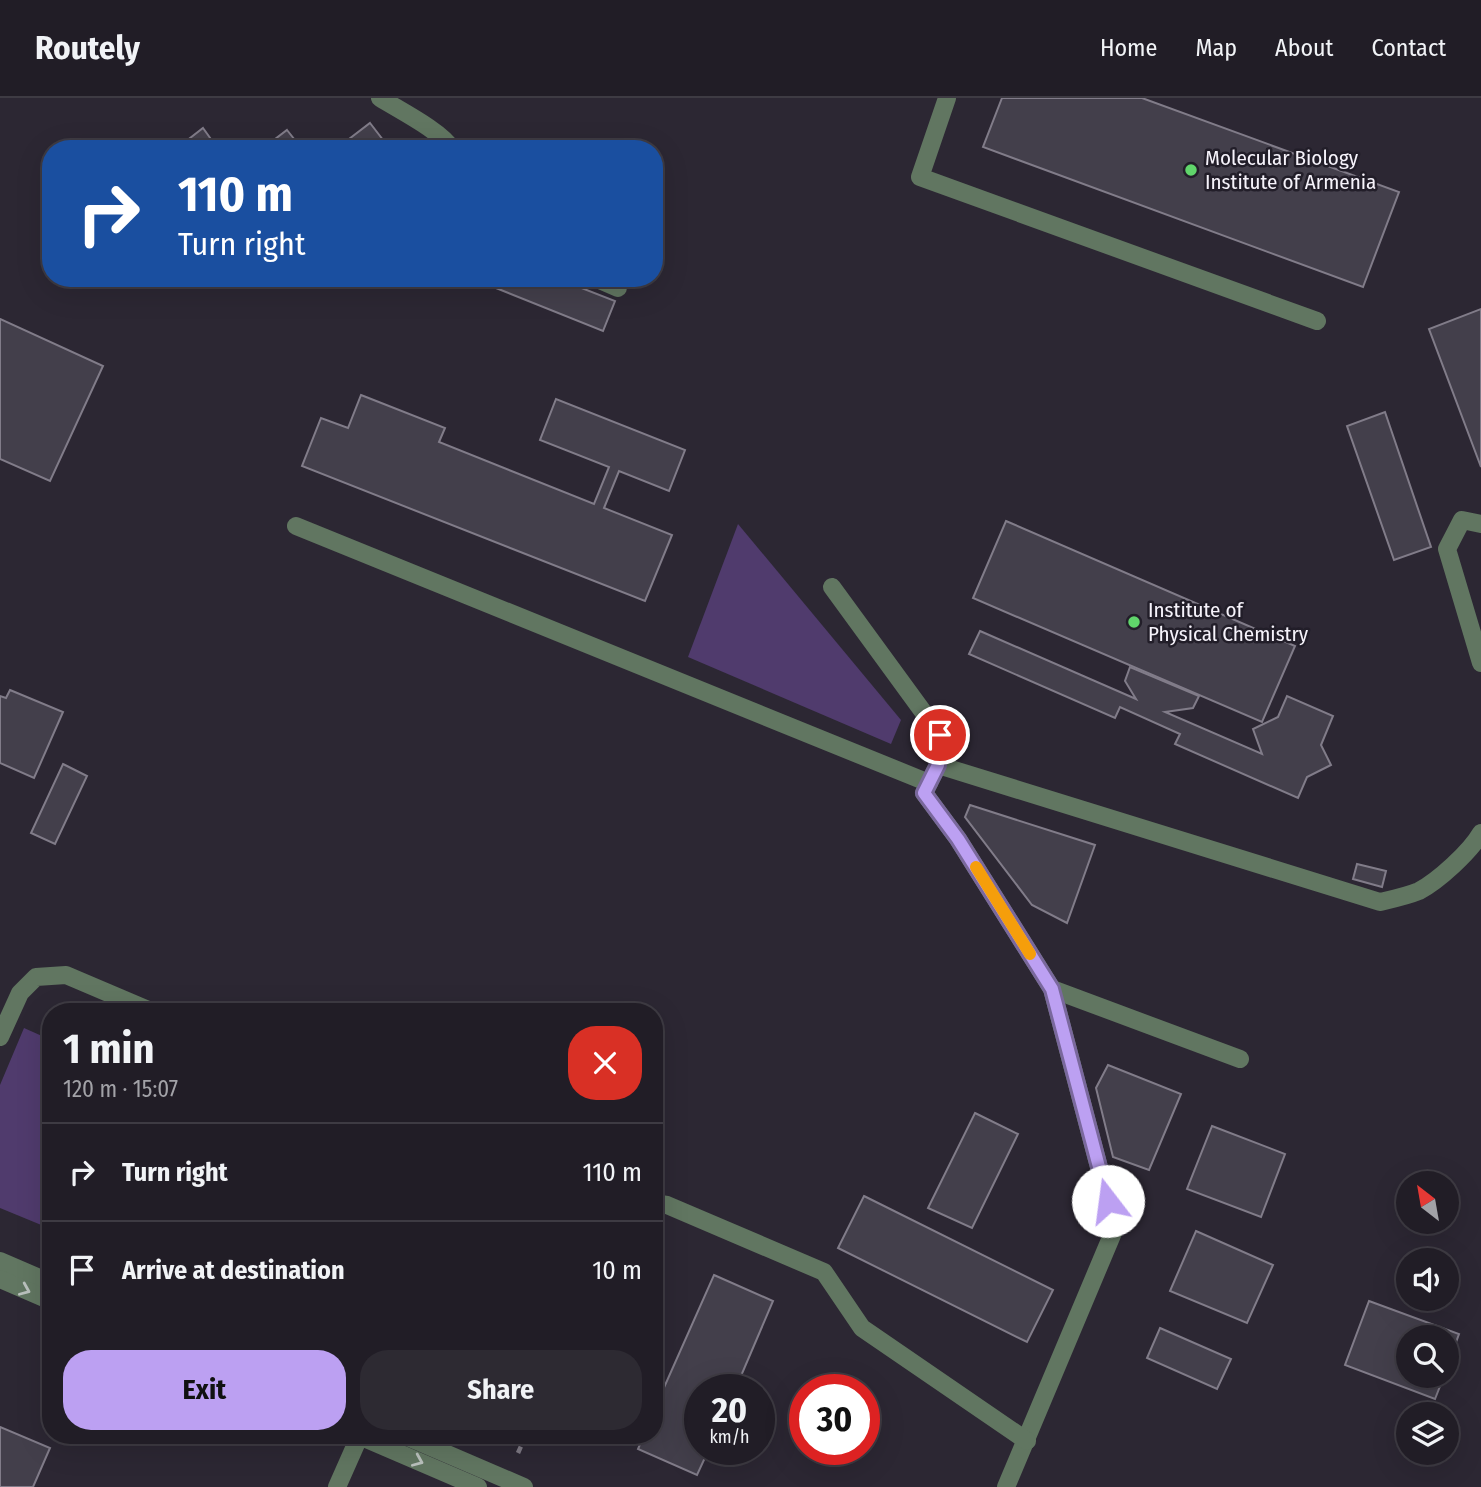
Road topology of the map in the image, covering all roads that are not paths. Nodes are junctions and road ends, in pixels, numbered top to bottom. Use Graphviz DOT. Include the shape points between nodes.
graph roads {
  1 [pos="380,98"];
  2 [pos="947,98"];
  3 [pos="445,140"];
  4 [pos="1317,321"];
  5 [pos="1481,524"];
  6 [pos="296,526"];
  7 [pos="832,587"];
  8 [pos="1481,663"];
  9 [pos="938,765"];
  10 [pos="929,783"];
  11 [pos="1481,833"];
  12 [pos="1052,989"];
  13 [pos="132,1003"];
  14 [pos="0,1037"];
  15 [pos="1240,1059"];
  16 [pos="663,1204"];
  17 [pos="0,1261"];
  18 [pos="0,1279"];
  19 [pos="42,1279"];
  20 [pos="42,1297"];
  21 [pos="1027,1441"];
  22 [pos="354,1444"];
  23 [pos="379,1444"];
  24 [pos="424,1444"];
  25 [pos="337,1487"];
  26 [pos="478,1487"];
  27 [pos="524,1487"];
  28 [pos="1006,1487"];
  1 -- 3 [label="street"];
  2 -- 4 [label="street" via="920,177"];
  5 -- 8 [label="street" via="1462,520 1447,549"];
  6 -- 10 [label="street"];
  7 -- 9 [label="street" via="940,735"];
  9 -- 10 [label="street"];
  9 -- 11 [label="street" via="1380,902 1419,890 1446,872"];
  10 -- 12 [label="street" via="924,793"];
  12 -- 15 [label="street"];
  12 -- 21 [label="street" via="1115,1228"];
  13 -- 14 [label="street" via="66,975 36,977 20,993"];
  16 -- 21 [label="street" via="824,1272 862,1328"];
  17 -- 19 [label="street"];
  18 -- 20 [label="street, one-way"];
  21 -- 28 [label="street"];
  22 -- 25 [label="street"];
  23 -- 26 [label="street, one-way"];
  24 -- 27 [label="street"];
}
